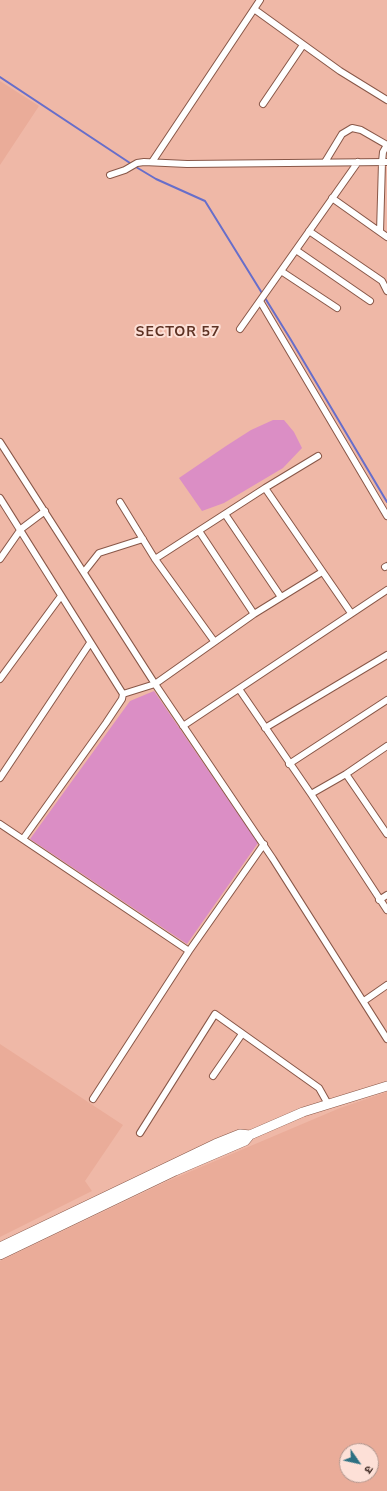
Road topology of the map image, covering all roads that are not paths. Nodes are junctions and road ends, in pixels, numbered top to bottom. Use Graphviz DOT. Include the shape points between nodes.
graph roads {
  1 [pos="260,0"];
  2 [pos="254,9"];
  3 [pos="303,45"];
  4 [pos="387,100"];
  5 [pos="263,104"];
  6 [pos="387,145"];
  7 [pos="152,162"];
  8 [pos="325,162"];
  9 [pos="358,162"];
  10 [pos="384,162"];
  11 [pos="110,175"];
  12 [pos="332,198"];
  13 [pos="380,208"];
  14 [pos="387,208"];
  15 [pos="309,231"];
  16 [pos="380,232"];
  17 [pos="387,237"];
  18 [pos="296,250"];
  19 [pos="281,271"];
  20 [pos="387,291"];
  21 [pos="263,298"];
  22 [pos="370,301"];
  23 [pos="337,308"];
  24 [pos="240,329"];
  25 [pos="0,442"];
  26 [pos="318,456"];
  27 [pos="265,488"];
  28 [pos="0,498"];
  29 [pos="120,502"];
  30 [pos="45,511"];
  31 [pos="225,514"];
  32 [pos="387,516"];
  33 [pos="21,529"];
  34 [pos="199,530"];
  35 [pos="143,539"];
  36 [pos="0,559"];
  37 [pos="156,559"];
  38 [pos="84,572"];
  39 [pos="322,572"];
  40 [pos="387,590"];
  41 [pos="61,596"];
  42 [pos="281,597"];
  43 [pos="351,613"];
  44 [pos="254,614"];
  45 [pos="214,641"];
  46 [pos="90,642"];
  47 [pos="387,655"];
  48 [pos="0,679"];
  49 [pos="155,684"];
  50 [pos="240,689"];
  51 [pos="123,694"];
  52 [pos="387,700"];
  53 [pos="183,726"];
  54 [pos="265,728"];
  55 [pos="387,746"];
  56 [pos="289,764"];
  57 [pos="346,774"];
  58 [pos="0,778"];
  59 [pos="311,794"];
  60 [pos="0,824"];
  61 [pos="387,834"];
  62 [pos="23,839"];
  63 [pos="264,844"];
  64 [pos="387,895"];
  65 [pos="379,900"];
  66 [pos="387,910"];
  67 [pos="189,951"];
  68 [pos="387,985"];
  69 [pos="364,1001"];
  70 [pos="242,1034"];
  71 [pos="387,1039"];
  72 [pos="213,1076"];
  73 [pos="387,1086"];
  74 [pos="93,1100"];
  75 [pos="328,1104"];
  76 [pos="140,1133"];
  77 [pos="250,1135"];
  78 [pos="0,1247"];
  79 [pos="0,1255"];
  1 -- 2 [label="street"];
  2 -- 3 [label="street"];
  2 -- 7 [label="street"];
  3 -- 4 [label="street"];
  3 -- 5 [label="street"];
  6 -- 8 [label="street" via="361,130 352,128 342,134"];
  6 -- 10 [label="street" via="383,152"];
  7 -- 8 [label="street"];
  7 -- 11 [label="street" via="137,163"];
  8 -- 9 [label="street"];
  9 -- 10 [label="street"];
  9 -- 12 [label="street"];
  10 -- 13 [label="street"];
  12 -- 15 [label="street"];
  12 -- 16 [label="street"];
  13 -- 14 [label="street"];
  13 -- 16 [label="street"];
  15 -- 18 [label="street"];
  15 -- 20 [label="street" via="382,281"];
  16 -- 17 [label="street"];
  18 -- 19 [label="street"];
  18 -- 22 [label="street"];
  19 -- 21 [label="street"];
  19 -- 23 [label="street"];
  21 -- 24 [label="street"];
  21 -- 32 [label="street"];
  25 -- 30 [label="street"];
  26 -- 27 [label="street"];
  27 -- 31 [label="street"];
  27 -- 39 [label="street"];
  28 -- 33 [label="street"];
  29 -- 35 [label="street"];
  30 -- 33 [label="street"];
  30 -- 38 [label="street"];
  31 -- 34 [label="street"];
  31 -- 42 [label="street"];
  33 -- 36 [label="street"];
  33 -- 41 [label="street"];
  34 -- 37 [label="street"];
  34 -- 44 [label="street"];
  35 -- 37 [label="street"];
  35 -- 38 [label="street" via="99,553"];
  37 -- 45 [label="street"];
  38 -- 49 [label="street"];
  39 -- 42 [label="street"];
  39 -- 43 [label="street"];
  40 -- 43 [label="street"];
  41 -- 46 [label="street"];
  41 -- 48 [label="street"];
  42 -- 44 [label="street"];
  43 -- 50 [label="street"];
  44 -- 45 [label="street"];
  45 -- 49 [label="street"];
  46 -- 51 [label="street"];
  46 -- 58 [label="street"];
  47 -- 54 [label="street"];
  49 -- 51 [label="street"];
  49 -- 53 [label="street"];
  50 -- 53 [label="street"];
  50 -- 54 [label="street"];
  51 -- 62 [label="street" via="106,723"];
  52 -- 56 [label="street"];
  53 -- 63 [label="street"];
  54 -- 56 [label="street"];
  55 -- 57 [label="street"];
  56 -- 59 [label="street"];
  57 -- 59 [label="street"];
  57 -- 61 [label="street"];
  59 -- 65 [label="street"];
  60 -- 62 [label="street"];
  62 -- 67 [label="street"];
  63 -- 67 [label="street"];
  63 -- 69 [label="street"];
  64 -- 65 [label="street"];
  65 -- 66 [label="street"];
  67 -- 74 [label="street"];
  68 -- 69 [label="street"];
  69 -- 71 [label="street"];
  70 -- 72 [label="street"];
  70 -- 75 [label="street" via="319,1088"];
  70 -- 76 [label="street" via="215,1014"];
  73 -- 75 [label="street"];
  75 -- 77 [label="street"];
  77 -- 78 [label="street" via="240,1134 215,1144"];
  77 -- 79 [label="street" via="245,1140 175,1170"];
}
